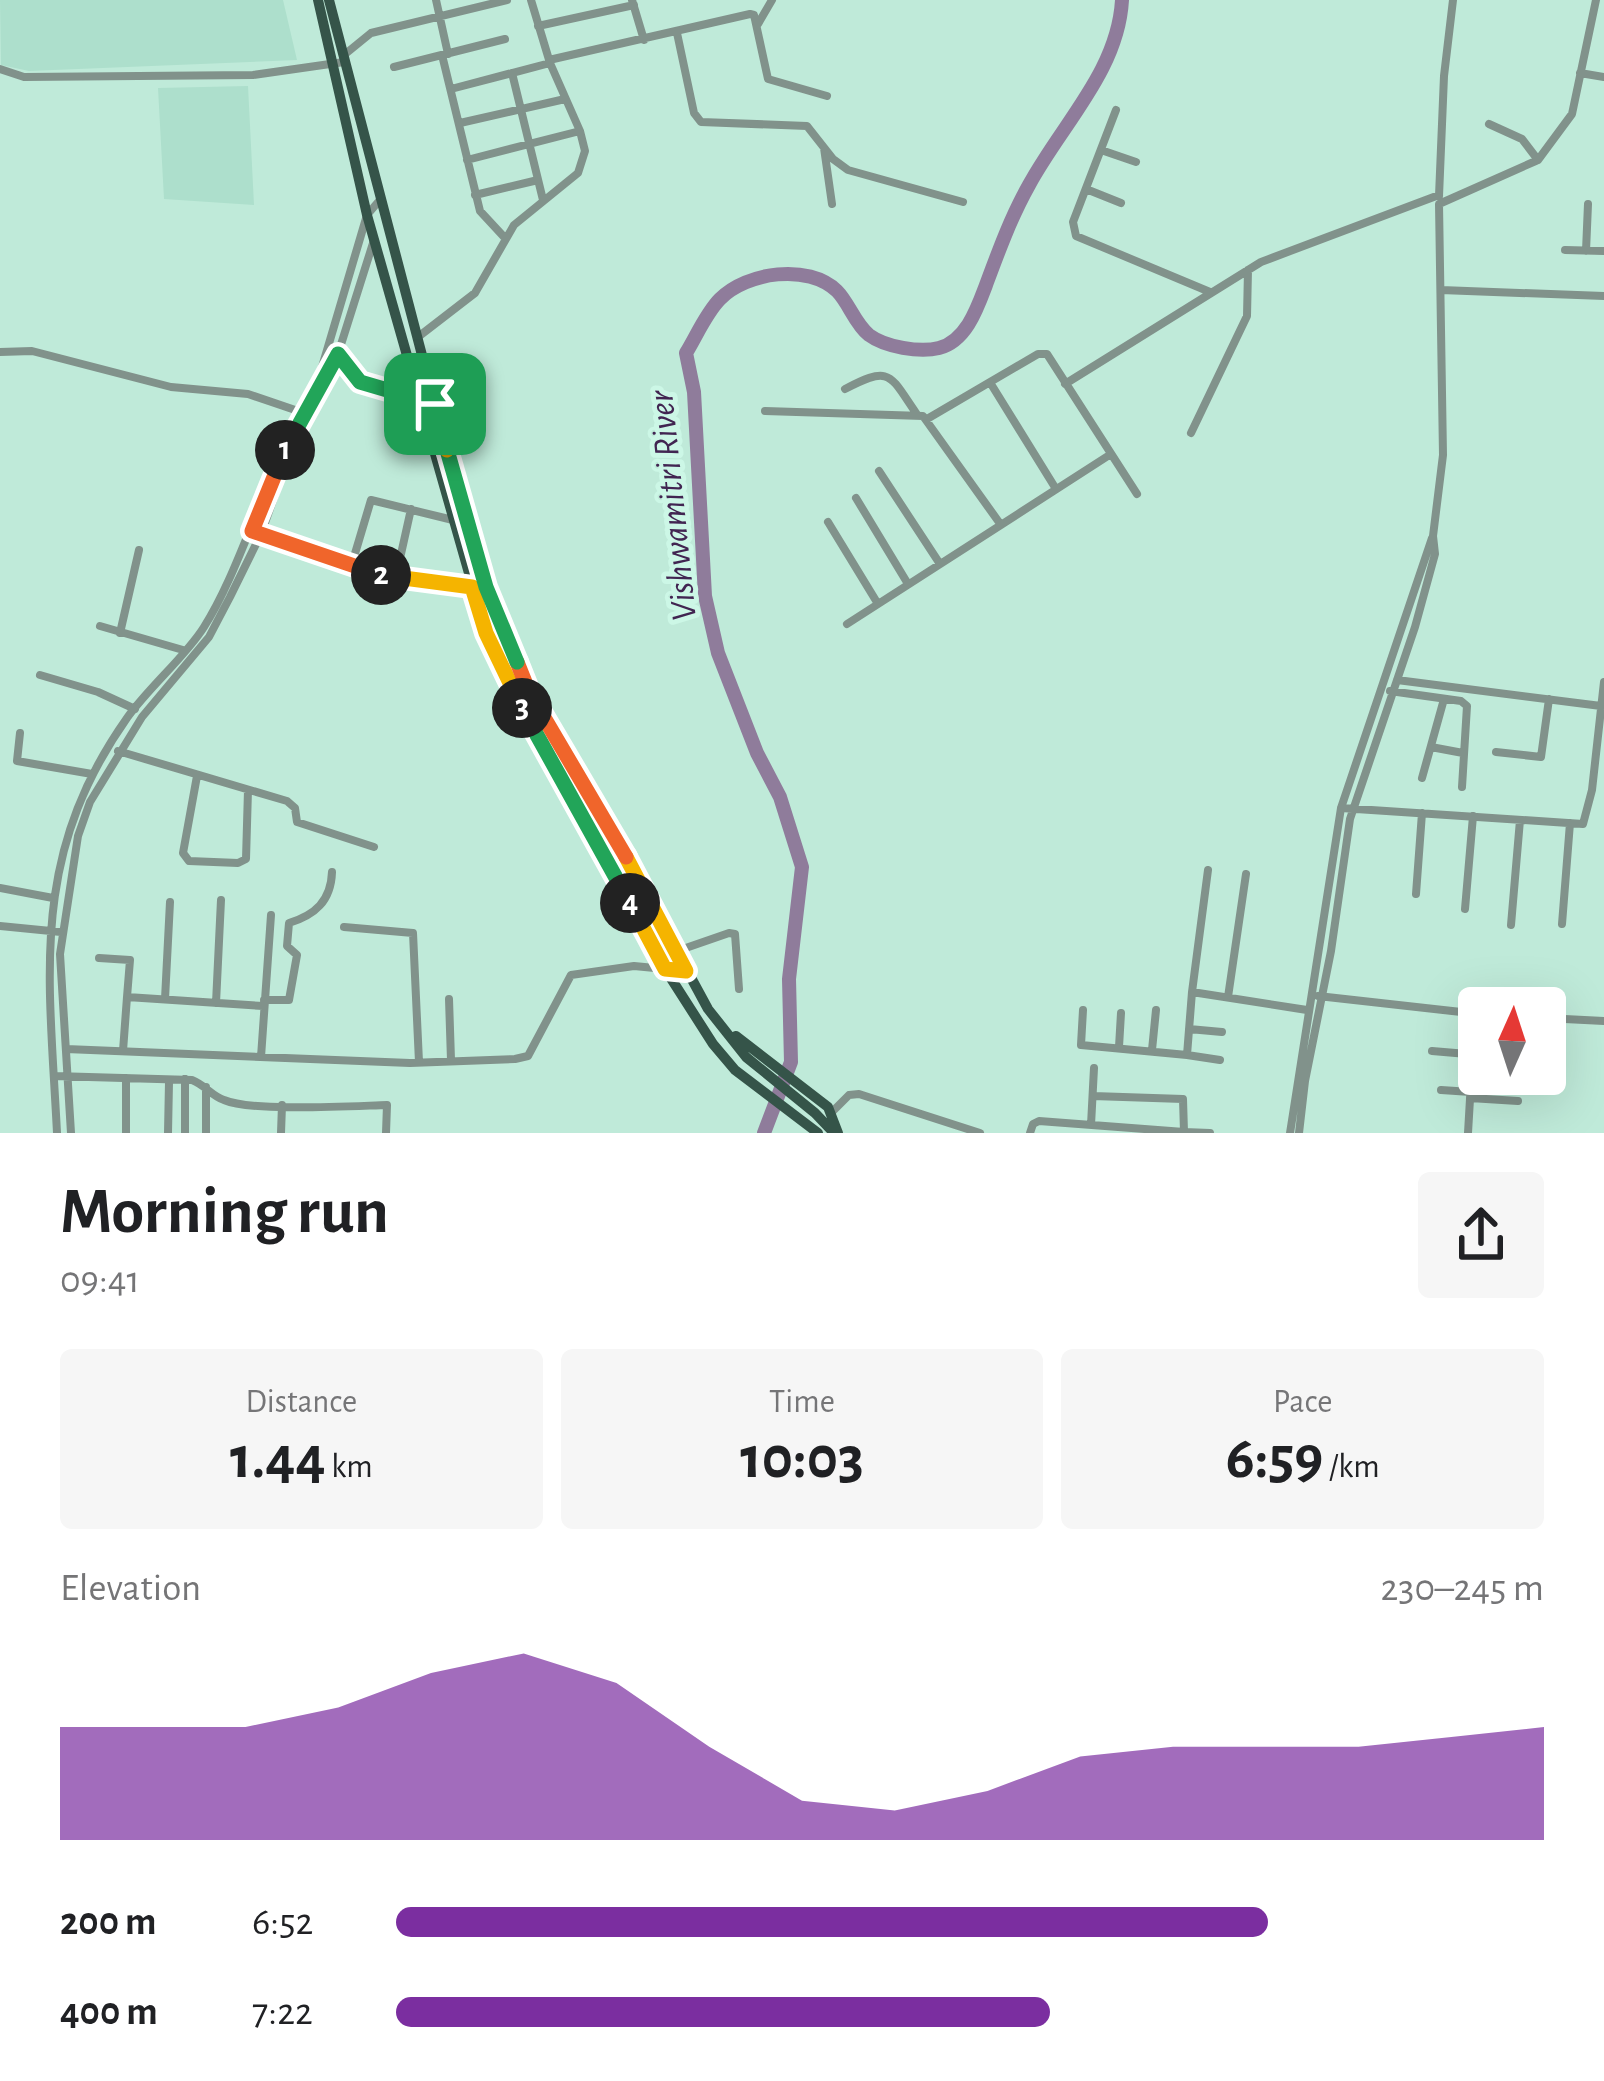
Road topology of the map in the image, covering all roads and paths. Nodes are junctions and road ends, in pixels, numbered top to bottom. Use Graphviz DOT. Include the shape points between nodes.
graph roads {
  1 [pos="318,0"];
  2 [pos="329,0"];
  3 [pos="436,0"];
  4 [pos="507,0"];
  5 [pos="532,0"];
  6 [pos="772,0"];
  7 [pos="1453,0"];
  8 [pos="1596,0"];
  9 [pos="633,3"];
  10 [pos="438,15"];
  11 [pos="758,25"];
  12 [pos="538,26"];
  13 [pos="677,33"];
  14 [pos="505,39"];
  15 [pos="644,40"];
  16 [pos="445,54"];
  17 [pos="339,61"];
  18 [pos="549,62"];
  19 [pos="394,68"];
  20 [pos="0,69"];
  21 [pos="1580,73"];
  22 [pos="512,74"];
  23 [pos="1604,76"];
  24 [pos="451,89"];
  25 [pos="827,95"];
  26 [pos="565,99"];
  27 [pos="521,109"];
  28 [pos="1116,110"];
  29 [pos="460,123"];
  30 [pos="1490,124"];
  31 [pos="580,131"];
  32 [pos="530,144"];
  33 [pos="824,147"];
  34 [pos="1101,150"];
  35 [pos="467,160"];
  36 [pos="1538,160"];
  37 [pos="1136,162"];
  38 [pos="538,181"];
  39 [pos="1086,189"];
  40 [pos="475,195"];
  41 [pos="1439,200"];
  42 [pos="379,201"];
  43 [pos="544,201"];
  44 [pos="962,202"];
  45 [pos="1121,203"];
  46 [pos="832,204"];
  47 [pos="1588,204"];
  48 [pos="367,215"];
  49 [pos="375,238"];
  50 [pos="506,238"];
  51 [pos="1565,250"];
  52 [pos="1586,251"];
  53 [pos="1604,251"];
  54 [pos="1248,270"];
  55 [pos="1441,290"];
  56 [pos="1211,292"];
  57 [pos="1604,296"];
  58 [pos="417,338"];
  59 [pos="0,352"];
  60 [pos="338,354"];
  61 [pos="991,384"];
  62 [pos="1066,384"];
  63 [pos="845,389"];
  64 [pos="314,397"];
  65 [pos="428,403"];
  66 [pos="765,411"];
  67 [pos="304,413"];
  68 [pos="922,416"];
  69 [pos="1191,433"];
  70 [pos="1111,454"];
  71 [pos="879,472"];
  72 [pos="1056,489"];
  73 [pos="1137,494"];
  74 [pos="856,498"];
  75 [pos="411,509"];
  76 [pos="453,520"];
  77 [pos="828,522"];
  78 [pos="1000,525"];
  79 [pos="256,532"];
  80 [pos="1433,536"];
  81 [pos="140,550"];
  82 [pos="399,563"];
  83 [pos="940,564"];
  84 [pos="351,567"];
  85 [pos="908,584"];
  86 [pos="479,587"];
  87 [pos="878,604"];
  88 [pos="847,624"];
  89 [pos="100,626"];
  90 [pos="120,633"];
  91 [pos="183,650"];
  92 [pos="40,675"];
  93 [pos="1397,680"];
  94 [pos="1604,682"];
  95 [pos="1387,690"];
  96 [pos="1444,699"];
  97 [pos="1549,699"];
  98 [pos="1602,700"];
  99 [pos="134,709"];
  100 [pos="142,717"];
  101 [pos="20,733"];
  102 [pos="1601,743"];
  103 [pos="1431,747"];
  104 [pos="118,752"];
  105 [pos="1496,752"];
  106 [pos="1462,753"];
  107 [pos="92,774"];
  108 [pos="197,776"];
  109 [pos="1422,778"];
  110 [pos="1462,787"];
  111 [pos="248,790"];
  112 [pos="1592,790"];
  113 [pos="1604,791"];
  114 [pos="1341,808"];
  115 [pos="1353,809"];
  116 [pos="1422,813"];
  117 [pos="1473,817"];
  118 [pos="1520,820"];
  119 [pos="1570,823"];
  120 [pos="374,847"];
  121 [pos="1208,870"];
  122 [pos="332,872"];
  123 [pos="1246,874"];
  124 [pos="0,888"];
  125 [pos="1416,894"];
  126 [pos="53,898"];
  127 [pos="220,900"];
  128 [pos="170,902"];
  129 [pos="1466,909"];
  130 [pos="271,915"];
  131 [pos="1562,924"];
  132 [pos="1511,925"];
  133 [pos="0,926"];
  134 [pos="344,927"];
  135 [pos="49,930"];
  136 [pos="61,932"];
  137 [pos="675,952"];
  138 [pos="99,958"];
  139 [pos="665,969"];
  140 [pos="686,971"];
  141 [pos="739,989"];
  142 [pos="1192,992"];
  143 [pos="1316,996"];
  144 [pos="127,997"];
  145 [pos="1228,998"];
  146 [pos="165,999"];
  147 [pos="449,999"];
  148 [pos="215,1003"];
  149 [pos="264,1003"];
  150 [pos="1083,1010"];
  151 [pos="1156,1010"];
  152 [pos="1307,1010"];
  153 [pos="1121,1012"];
  154 [pos="1458,1012"];
  155 [pos="1566,1019"];
  156 [pos="1604,1021"];
  157 [pos="1189,1029"];
  158 [pos="1222,1032"];
  159 [pos="1119,1047"];
  160 [pos="66,1048"];
  161 [pos="122,1051"];
  162 [pos="1152,1051"];
  163 [pos="1432,1052"];
  164 [pos="1187,1054"];
  165 [pos="1458,1054"];
  166 [pos="261,1057"];
  167 [pos="451,1060"];
  168 [pos="1220,1060"];
  169 [pos="419,1062"];
  170 [pos="1094,1068"];
  171 [pos="54,1076"];
  172 [pos="68,1077"];
  173 [pos="126,1078"];
  174 [pos="185,1079"];
  175 [pos="169,1082"];
  176 [pos="206,1085"];
  177 [pos="1441,1090"];
  178 [pos="1458,1093"];
  179 [pos="1470,1095"];
  180 [pos="1093,1096"];
  181 [pos="1518,1101"];
  182 [pos="282,1105"];
  183 [pos="824,1109"];
  184 [pos="1091,1124"];
  185 [pos="1031,1129"];
  186 [pos="816,1131"];
  187 [pos="1151,1131"];
  188 [pos="1184,1132"];
  189 [pos="57,1133"];
  190 [pos="70,1133"];
  191 [pos="126,1133"];
  192 [pos="168,1133"];
  193 [pos="185,1133"];
  194 [pos="206,1133"];
  195 [pos="281,1133"];
  196 [pos="386,1133"];
  197 [pos="836,1133"];
  198 [pos="980,1133"];
  199 [pos="1017,1133"];
  200 [pos="1210,1133"];
  201 [pos="1289,1133"];
  202 [pos="1300,1133"];
  203 [pos="1468,1133"];
  1 -- 17 [label="main road"];
  2 -- 17 [label="main road"];
  3 -- 10 [label="street"];
  4 -- 10 [label="street"];
  5 -- 12 [label="street"];
  6 -- 11 [label="street"];
  7 -- 41 [label="street"];
  8 -- 21 [label="street"];
  9 -- 12 [label="street"];
  9 -- 15 [label="street"];
  10 -- 16 [label="street"];
  10 -- 17 [label="street" via="370,33"];
  11 -- 13 [label="street" via="750,14"];
  11 -- 25 [label="street" via="768,79"];
  12 -- 18 [label="street"];
  13 -- 15 [label="street"];
  13 -- 33 [label="street" via="697,118 801,124"];
  14 -- 16 [label="street"];
  15 -- 18 [label="street"];
  16 -- 19 [label="street"];
  16 -- 24 [label="street"];
  17 -- 20 [label="street" via="253,75 24,76"];
  17 -- 42 [label="main road"];
  17 -- 48 [label="main road"];
  18 -- 22 [label="street"];
  18 -- 26 [label="street"];
  21 -- 23 [label="street"];
  21 -- 36 [label="street" via="1572,114"];
  22 -- 24 [label="street"];
  22 -- 27 [label="street"];
  24 -- 29 [label="street"];
  26 -- 27 [label="street"];
  26 -- 31 [label="street"];
  27 -- 29 [label="street"];
  27 -- 32 [label="street"];
  28 -- 34 [label="street"];
  29 -- 35 [label="street"];
  30 -- 36 [label="street" via="1522,139"];
  31 -- 32 [label="street"];
  31 -- 43 [label="street" via="584,164"];
  32 -- 35 [label="street"];
  32 -- 38 [label="street"];
  33 -- 44 [label="street" via="848,170"];
  33 -- 46 [label="street"];
  34 -- 37 [label="street"];
  34 -- 39 [label="street"];
  35 -- 40 [label="street"];
  36 -- 41 [label="street"];
  38 -- 40 [label="street"];
  38 -- 43 [label="street"];
  39 -- 45 [label="street"];
  39 -- 56 [label="street" via="1076,236"];
  40 -- 50 [label="street"];
  41 -- 54 [label="street"];
  41 -- 55 [label="street"];
  42 -- 48 [label="street"];
  42 -- 58 [label="main road"];
  43 -- 50 [label="street"];
  47 -- 52 [label="street"];
  48 -- 49 [label="main road"];
  48 -- 64 [label="street"];
  49 -- 60 [label="street"];
  49 -- 65 [label="main road"];
  50 -- 58 [label="street" via="475,293"];
  51 -- 52 [label="street"];
  52 -- 53 [label="street"];
  54 -- 56 [label="street"];
  54 -- 69 [label="street" via="1247,316"];
  55 -- 57 [label="street"];
  55 -- 80 [label="street" via="1443,455"];
  56 -- 62 [label="street"];
  58 -- 65 [label="main road"];
  59 -- 67 [label="street" via="32,351 171,387 248,394"];
  60 -- 64 [label="street"];
  60 -- 65 [label="street" via="360,382"];
  61 -- 62 [label="street" via="1039,354"];
  61 -- 68 [label="street"];
  61 -- 72 [label="street"];
  62 -- 70 [label="street"];
  63 -- 68 [label="street" via="882,375"];
  64 -- 67 [label="street"];
  65 -- 76 [label="main road"];
  65 -- 86 [label="main road"];
  66 -- 68 [label="street"];
  67 -- 79 [label="street"];
  68 -- 78 [label="street"];
  70 -- 72 [label="street"];
  70 -- 73 [label="street"];
  71 -- 83 [label="street"];
  72 -- 78 [label="street"];
  74 -- 85 [label="street"];
  75 -- 76 [label="street"];
  75 -- 82 [label="street"];
  75 -- 84 [label="street" via="368,501"];
  76 -- 86 [label="main road"];
  77 -- 87 [label="street"];
  78 -- 83 [label="street"];
  79 -- 84 [label="street"];
  79 -- 91 [label="street"];
  79 -- 100 [label="street" via="213,631"];
  80 -- 93 [label="street" via="1433,563"];
  80 -- 95 [label="street"];
  81 -- 90 [label="street"];
  83 -- 85 [label="street"];
  84 -- 86 [label="street"];
  85 -- 87 [label="street"];
  86 -- 137 [label="main road"];
  86 -- 139 [label="main road" via="486,633 529,722"];
  87 -- 88 [label="street"];
  89 -- 90 [label="street"];
  90 -- 91 [label="street"];
  91 -- 99 [label="street"];
  92 -- 99 [label="street"];
  93 -- 95 [label="street"];
  93 -- 97 [label="street"];
  94 -- 98 [label="street"];
  95 -- 96 [label="street"];
  95 -- 114 [label="street"];
  95 -- 115 [label="street"];
  96 -- 103 [label="street"];
  96 -- 106 [label="street" via="1467,706"];
  97 -- 98 [label="street"];
  97 -- 105 [label="street" via="1541,757"];
  98 -- 102 [label="street"];
  99 -- 100 [label="street"];
  99 -- 107 [label="street"];
  100 -- 104 [label="street"];
  101 -- 107 [label="street" via="17,761"];
  102 -- 112 [label="street"];
  103 -- 106 [label="street"];
  103 -- 109 [label="street"];
  104 -- 108 [label="street"];
  104 -- 136 [label="street" via="81,825"];
  106 -- 110 [label="street"];
  107 -- 126 [label="street" via="69,827"];
  108 -- 111 [label="street"];
  108 -- 111 [label="street" via="183,853 189,861 246,859"];
  111 -- 120 [label="street" via="294,805 297,822"];
  112 -- 113 [label="street"];
  112 -- 119 [label="street" via="1583,824"];
  114 -- 115 [label="street"];
  114 -- 143 [label="street"];
  115 -- 116 [label="street"];
  115 -- 143 [label="street"];
  116 -- 117 [label="street"];
  116 -- 125 [label="street"];
  117 -- 118 [label="street"];
  117 -- 129 [label="street"];
  118 -- 119 [label="street"];
  118 -- 132 [label="street"];
  119 -- 131 [label="street"];
  121 -- 142 [label="street"];
  122 -- 149 [label="street" via="321,905 289,923 287,946 297,955 289,1000"];
  123 -- 145 [label="street"];
  124 -- 126 [label="street"];
  126 -- 135 [label="street"];
  127 -- 148 [label="street"];
  128 -- 146 [label="street"];
  130 -- 149 [label="street"];
  133 -- 135 [label="street"];
  134 -- 169 [label="street" via="413,933"];
  135 -- 136 [label="street"];
  135 -- 171 [label="street"];
  136 -- 160 [label="street"];
  137 -- 140 [label="main road"];
  137 -- 141 [label="street" via="735,934"];
  138 -- 144 [label="street" via="130,960"];
  139 -- 140 [label="street"];
  139 -- 167 [label="street" via="571,975 528,1056"];
  139 -- 186 [label="main road" via="735,1070"];
  140 -- 183 [label="main road" via="751,1055"];
  142 -- 145 [label="street"];
  142 -- 157 [label="street"];
  143 -- 152 [label="street"];
  143 -- 154 [label="street"];
  143 -- 202 [label="street"];
  144 -- 146 [label="street"];
  144 -- 161 [label="street"];
  145 -- 152 [label="street"];
  146 -- 148 [label="street"];
  147 -- 167 [label="street"];
  148 -- 149 [label="street"];
  149 -- 166 [label="street"];
  150 -- 159 [label="street" via="1081,1045"];
  151 -- 162 [label="street"];
  152 -- 201 [label="street"];
  153 -- 159 [label="street"];
  155 -- 156 [label="street"];
  157 -- 158 [label="street"];
  157 -- 164 [label="street"];
  159 -- 162 [label="street"];
  160 -- 161 [label="street"];
  160 -- 172 [label="street"];
  161 -- 166 [label="street"];
  162 -- 164 [label="street"];
  163 -- 165 [label="street"];
  164 -- 168 [label="street"];
  166 -- 169 [label="street"];
  167 -- 169 [label="street"];
  170 -- 180 [label="street"];
  171 -- 172 [label="street"];
  171 -- 189 [label="street"];
  172 -- 173 [label="street"];
  172 -- 190 [label="street"];
  173 -- 175 [label="street"];
  173 -- 191 [label="street"];
  174 -- 175 [label="street"];
  174 -- 176 [label="street"];
  174 -- 193 [label="street"];
  175 -- 192 [label="street"];
  176 -- 182 [label="street" via="222,1100"];
  176 -- 194 [label="street"];
  177 -- 178 [label="street"];
  179 -- 181 [label="street"];
  179 -- 203 [label="street"];
  180 -- 184 [label="street"];
  180 -- 188 [label="street" via="1183,1100"];
  182 -- 195 [label="street"];
  182 -- 196 [label="street" via="387,1106"];
  183 -- 197 [label="main road"];
  183 -- 198 [label="street" via="860,1094"];
  184 -- 185 [label="street" via="1039,1121"];
  184 -- 187 [label="street"];
  185 -- 199 [label="street"];
  187 -- 188 [label="street"];
  188 -- 200 [label="street"];
}
